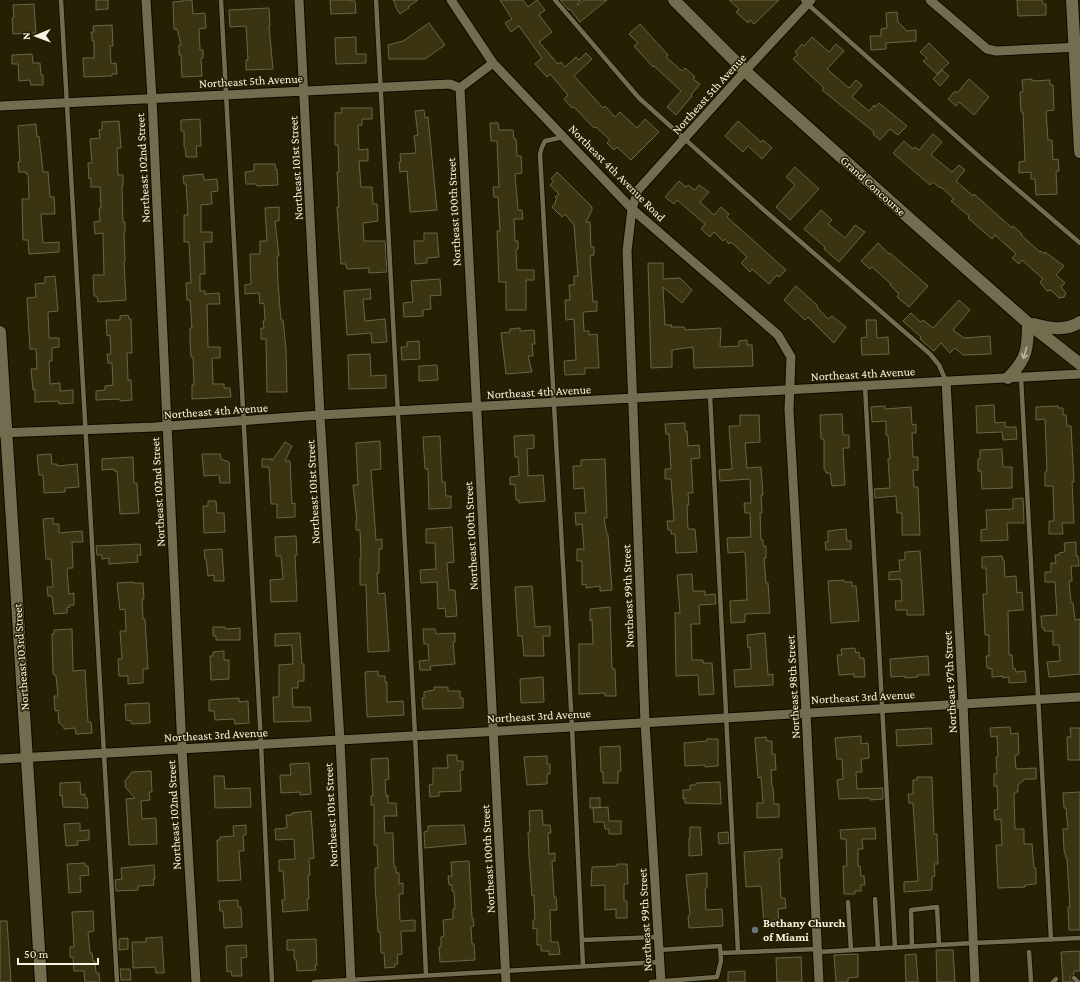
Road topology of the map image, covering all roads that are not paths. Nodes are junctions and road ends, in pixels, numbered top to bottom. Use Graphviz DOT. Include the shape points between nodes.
graph roads {
  1 [pos="61,0"];
  2 [pos="146,0"];
  3 [pos="221,0"];
  4 [pos="299,0"];
  5 [pos="376,0"];
  6 [pos="451,0"];
  7 [pos="555,0"];
  8 [pos="674,0"];
  9 [pos="930,0"];
  10 [pos="1072,0"];
  11 [pos="807,1"];
  12 [pos="1077,47"];
  13 [pos="493,63"];
  14 [pos="745,71"];
  15 [pos="380,87"];
  16 [pos="460,88"];
  17 [pos="304,90"];
  18 [pos="226,94"];
  19 [pos="152,98"];
  20 [pos="67,102"];
  21 [pos="0,106"];
  22 [pos="563,137"];
  23 [pos="685,138"];
  24 [pos="1080,152"];
  25 [pos="632,209"];
  26 [pos="1080,243"];
  27 [pos="1080,322"];
  28 [pos="1028,323"];
  29 [pos="0,332"];
  30 [pos="1080,364"];
  31 [pos="1080,374"];
  32 [pos="1021,377"];
  33 [pos="1008,378"];
  34 [pos="946,381"];
  35 [pos="865,386"];
  36 [pos="789,390"];
  37 [pos="710,395"];
  38 [pos="632,399"];
  39 [pos="555,403"];
  40 [pos="476,407"];
  41 [pos="398,411"];
  42 [pos="320,415"];
  43 [pos="244,421"];
  44 [pos="167,426"];
  45 [pos="86,429"];
  46 [pos="3,433"];
  47 [pos="1080,697"];
  48 [pos="1038,699"];
  49 [pos="963,703"];
  50 [pos="882,708"];
  51 [pos="806,712"];
  52 [pos="726,717"];
  53 [pos="645,722"];
  54 [pos="572,727"];
  55 [pos="494,731"];
  56 [pos="415,735"];
  57 [pos="340,740"];
  58 [pos="261,744"];
  59 [pos="182,749"];
  60 [pos="104,753"];
  61 [pos="27,758"];
  62 [pos="0,759"];
  63 [pos="875,899"];
  64 [pos="848,902"];
  65 [pos="658,937"];
  66 [pos="1080,938"];
  67 [pos="582,940"];
  68 [pos="1051,940"];
  69 [pos="973,943"];
  70 [pos="939,946"];
  71 [pos="912,947"];
  72 [pos="895,948"];
  73 [pos="878,949"];
  74 [pos="659,950"];
  75 [pos="851,950"];
  76 [pos="818,951"];
  77 [pos="738,952"];
  78 [pos="1029,952"];
  79 [pos="721,953"];
  80 [pos="660,962"];
  81 [pos="583,966"];
  82 [pos="506,970"];
  83 [pos="426,975"];
  84 [pos="1074,978"];
  85 [pos="351,981"];
  86 [pos="41,982"];
  87 [pos="117,982"];
  88 [pos="196,982"];
  89 [pos="272,982"];
  90 [pos="314,982"];
  91 [pos="506,982"];
  92 [pos="652,982"];
  93 [pos="661,982"];
  94 [pos="819,982"];
  95 [pos="975,982"];
  96 [pos="1031,982"];
  97 [pos="1078,982"];
  1 -- 20 [label="lane"];
  2 -- 19 [label="street, Northeast 102nd Street"];
  3 -- 18 [label="lane"];
  4 -- 17 [label="street, Northeast 101st Street"];
  5 -- 15 [label="lane"];
  6 -- 13 [label="street, Northeast 4th Avenue Road"];
  7 -- 23 [label="lane" via="639,98"];
  8 -- 14 [label="street, Grand Concourse"];
  9 -- 12 [label="street" via="987,49 996,51"];
  10 -- 12 [label="street"];
  11 -- 14 [label="street, Northeast 5th Avenue"];
  11 -- 26 [label="lane" via="983,160"];
  12 -- 24 [label="street"];
  13 -- 16 [label="street"];
  13 -- 22 [label="street, Northeast 4th Avenue Road"];
  14 -- 23 [label="street, Northeast 5th Avenue"];
  14 -- 28 [label="street, Grand Concourse"];
  15 -- 16 [label="street, Northeast 5th Avenue" via="450,84"];
  15 -- 17 [label="street, Northeast 5th Avenue"];
  15 -- 41 [label="lane"];
  16 -- 40 [label="street, Northeast 100th Street"];
  17 -- 18 [label="street, Northeast 5th Avenue"];
  17 -- 42 [label="street, Northeast 101st Street"];
  18 -- 19 [label="street, Northeast 5th Avenue"];
  18 -- 43 [label="lane"];
  19 -- 20 [label="street, Northeast 5th Avenue"];
  19 -- 44 [label="street, Northeast 102nd Street"];
  20 -- 21 [label="street, Northeast 5th Avenue"];
  20 -- 45 [label="lane"];
  22 -- 25 [label="street, Northeast 4th Avenue Road"];
  22 -- 39 [label="lane" via="545,141 540,154"];
  23 -- 25 [label="street, Northeast 5th Avenue" via="638,190"];
  23 -- 34 [label="lane" via="769,215 930,354 939,365"];
  25 -- 36 [label="street, Northeast 4th Avenue Road" via="778,335 790,357"];
  25 -- 38 [label="street, Northeast 99th Street" via="627,251"];
  27 -- 28 [label="street" via="1065,328 1050,328"];
  28 -- 30 [label="street, Grand Concourse"];
  28 -- 33 [label="street, one-way" via="1026,352 1022,362"];
  29 -- 46 [label="street, Northeast 103rd Street"];
  31 -- 32 [label="street, Northeast 4th Avenue"];
  32 -- 33 [label="street, Northeast 4th Avenue"];
  32 -- 48 [label="lane"];
  33 -- 34 [label="street, Northeast 4th Avenue"];
  34 -- 35 [label="street, Northeast 4th Avenue"];
  34 -- 49 [label="street, Northeast 97th Street"];
  35 -- 36 [label="street, Northeast 4th Avenue"];
  35 -- 50 [label="lane"];
  36 -- 37 [label="street, Northeast 4th Avenue"];
  36 -- 51 [label="street, Northeast 98th Street"];
  37 -- 38 [label="street, Northeast 4th Avenue"];
  37 -- 52 [label="lane"];
  38 -- 39 [label="street, Northeast 4th Avenue"];
  38 -- 53 [label="street, Northeast 99th Street"];
  39 -- 40 [label="street, Northeast 4th Avenue"];
  39 -- 54 [label="lane"];
  40 -- 41 [label="street, Northeast 4th Avenue"];
  40 -- 55 [label="street, Northeast 100th Street"];
  41 -- 42 [label="street, Northeast 4th Avenue"];
  41 -- 56 [label="lane"];
  42 -- 43 [label="street, Northeast 4th Avenue"];
  42 -- 57 [label="street, Northeast 101st Street"];
  43 -- 44 [label="street, Northeast 4th Avenue"];
  43 -- 58 [label="lane"];
  44 -- 45 [label="street, Northeast 4th Avenue"];
  44 -- 59 [label="street, Northeast 102nd Street"];
  45 -- 46 [label="street, Northeast 4th Avenue"];
  45 -- 60 [label="lane"];
  46 -- 61 [label="street, Northeast 103rd Street"];
  47 -- 48 [label="street, Northeast 3rd Avenue"];
  48 -- 49 [label="street, Northeast 3rd Avenue"];
  48 -- 68 [label="lane"];
  49 -- 50 [label="street, Northeast 3rd Avenue"];
  49 -- 69 [label="street, Northeast 97th Street"];
  50 -- 51 [label="street, Northeast 3rd Avenue"];
  50 -- 72 [label="lane"];
  51 -- 52 [label="street, Northeast 3rd Avenue"];
  51 -- 76 [label="street, Northeast 98th Street"];
  52 -- 53 [label="street, Northeast 3rd Avenue"];
  52 -- 77 [label="lane"];
  53 -- 54 [label="street, Northeast 3rd Avenue"];
  53 -- 65 [label="street, Northeast 99th Street"];
  54 -- 55 [label="street, Northeast 3rd Avenue"];
  54 -- 67 [label="lane"];
  55 -- 56 [label="street, Northeast 3rd Avenue"];
  55 -- 82 [label="street, Northeast 100th Street"];
  56 -- 57 [label="street, Northeast 3rd Avenue"];
  56 -- 83 [label="lane"];
  57 -- 58 [label="street, Northeast 3rd Avenue"];
  57 -- 85 [label="street, Northeast 101st Street"];
  58 -- 59 [label="street, Northeast 3rd Avenue"];
  58 -- 89 [label="lane"];
  59 -- 60 [label="street, Northeast 3rd Avenue"];
  59 -- 88 [label="street, Northeast 102nd Street"];
  60 -- 61 [label="street, Northeast 3rd Avenue"];
  60 -- 87 [label="lane"];
  61 -- 62 [label="street, Northeast 3rd Avenue"];
  61 -- 86 [label="street, Northeast 103rd Street"];
  63 -- 73 [label="lane"];
  64 -- 75 [label="lane"];
  65 -- 67 [label="lane"];
  65 -- 74 [label="street, Northeast 99th Street"];
  66 -- 68 [label="lane"];
  67 -- 81 [label="lane"];
  68 -- 69 [label="lane"];
  69 -- 70 [label="lane"];
  69 -- 95 [label="street, Northeast 97th Street"];
  70 -- 71 [label="lane"];
  70 -- 71 [label="lane" via="937,907 911,910"];
  71 -- 72 [label="lane"];
  72 -- 73 [label="lane"];
  73 -- 75 [label="lane"];
  74 -- 79 [label="lane" via="720,946"];
  74 -- 80 [label="street, Northeast 99th Street"];
  75 -- 76 [label="lane"];
  76 -- 77 [label="lane"];
  76 -- 94 [label="street, Northeast 98th Street"];
  77 -- 79 [label="lane"];
  78 -- 96 [label="lane"];
  79 -- 93 [label="lane" via="717,977"];
  80 -- 81 [label="lane"];
  80 -- 93 [label="street, Northeast 99th Street"];
  81 -- 82 [label="lane"];
  82 -- 83 [label="lane"];
  82 -- 91 [label="street, Northeast 100th Street"];
  83 -- 85 [label="lane"];
  84 -- 97 [label="lane"];
  85 -- 90 [label="lane"];
  92 -- 93 [label="lane"];
}
